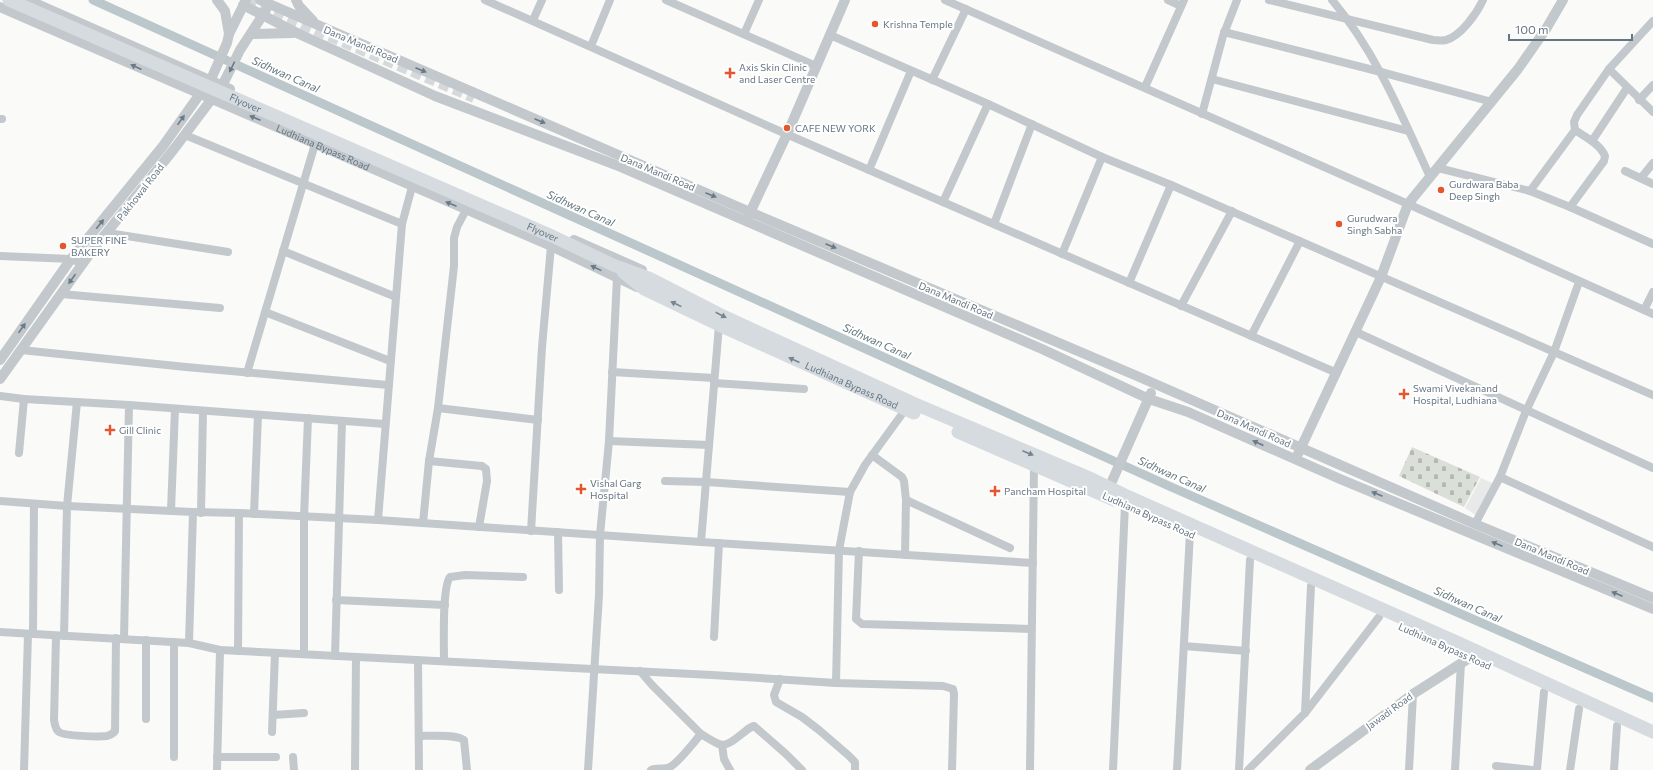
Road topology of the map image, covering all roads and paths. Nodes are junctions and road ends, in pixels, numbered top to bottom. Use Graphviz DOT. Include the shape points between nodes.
graph roads {
  1 [pos="9,0"];
  2 [pos="28,0"];
  3 [pos="217,0"];
  4 [pos="296,0"];
  5 [pos="485,0"];
  6 [pos="542,0"];
  7 [pos="610,0"];
  8 [pos="666,0"];
  9 [pos="688,0"];
  10 [pos="759,0"];
  11 [pos="845,0"];
  12 [pos="945,0"];
  13 [pos="1168,0"];
  14 [pos="1237,0"];
  15 [pos="1269,0"];
  16 [pos="1332,0"];
  17 [pos="1483,0"];
  18 [pos="1563,0"];
  19 [pos="265,1"];
  20 [pos="245,3"];
  21 [pos="1182,3"];
  22 [pos="0,8"];
  23 [pos="684,8"];
  24 [pos="966,9"];
  25 [pos="263,15"];
  26 [pos="533,20"];
  27 [pos="1349,20"];
  28 [pos="1653,21"];
  29 [pos="318,26"];
  30 [pos="1224,32"];
  31 [pos="252,34"];
  32 [pos="299,34"];
  33 [pos="744,34"];
  34 [pos="830,35"];
  35 [pos="228,39"];
  36 [pos="591,46"];
  37 [pos="816,66"];
  38 [pos="1609,69"];
  39 [pos="911,71"];
  40 [pos="1381,72"];
  41 [pos="211,78"];
  42 [pos="1212,79"];
  43 [pos="932,80"];
  44 [pos="223,85"];
  45 [pos="1653,85"];
  46 [pos="1145,87"];
  47 [pos="1627,88"];
  48 [pos="200,95"];
  49 [pos="474,98"];
  50 [pos="212,100"];
  51 [pos="1639,100"];
  52 [pos="1492,102"];
  53 [pos="494,104"];
  54 [pos="988,104"];
  55 [pos="1653,112"];
  56 [pos="1202,114"];
  57 [pos="498,120"];
  58 [pos="1032,124"];
  59 [pos="1575,130"];
  60 [pos="1408,131"];
  61 [pos="185,135"];
  62 [pos="787,135"];
  63 [pos="1592,141"];
  64 [pos="315,144"];
  65 [pos="1102,157"];
  66 [pos="1653,162"];
  67 [pos="1438,168"];
  68 [pos="869,170"];
  69 [pos="1625,171"];
  70 [pos="1430,177"];
  71 [pos="1641,178"];
  72 [pos="303,183"];
  73 [pos="1171,184"];
  74 [pos="1653,184"];
  75 [pos="412,187"];
  76 [pos="1530,191"];
  77 [pos="943,202"];
  78 [pos="1408,204"];
  79 [pos="1570,207"];
  80 [pos="466,210"];
  81 [pos="1232,211"];
  82 [pos="750,212"];
  83 [pos="746,222"];
  84 [pos="402,224"];
  85 [pos="994,224"];
  86 [pos="108,233"];
  87 [pos="1300,241"];
  88 [pos="1653,244"];
  89 [pos="551,246"];
  90 [pos="283,251"];
  91 [pos="228,252"];
  92 [pos="1062,254"];
  93 [pos="0,256"];
  94 [pos="71,259"];
  95 [pos="83,264"];
  96 [pos="1381,277"];
  97 [pos="617,278"];
  98 [pos="1579,282"];
  99 [pos="647,283"];
  100 [pos="1129,283"];
  101 [pos="1653,292"];
  102 [pos="61,294"];
  103 [pos="396,297"];
  104 [pos="1181,306"];
  105 [pos="220,308"];
  106 [pos="1644,310"];
  107 [pos="265,312"];
  108 [pos="1653,314"];
  109 [pos="718,325"];
  110 [pos="1251,336"];
  111 [pos="1354,336"];
  112 [pos="21,350"];
  113 [pos="1554,352"];
  114 [pos="0,360"];
  115 [pos="390,361"];
  116 [pos="612,372"];
  117 [pos="247,373"];
  118 [pos="1336,373"];
  119 [pos="0,379"];
  120 [pos="714,381"];
  121 [pos="388,385"];
  122 [pos="1154,385"];
  123 [pos="804,389"];
  124 [pos="1653,395"];
  125 [pos="0,396"];
  126 [pos="24,399"];
  127 [pos="1149,399"];
  128 [pos="77,402"];
  129 [pos="129,405"];
  130 [pos="438,408"];
  131 [pos="175,409"];
  132 [pos="906,410"];
  133 [pos="203,411"];
  134 [pos="1526,411"];
  135 [pos="258,415"];
  136 [pos="308,418"];
  137 [pos="538,420"];
  138 [pos="342,421"];
  139 [pos="385,424"];
  140 [pos="609,441"];
  141 [pos="709,445"];
  142 [pos="1301,449"];
  143 [pos="19,453"];
  144 [pos="872,455"];
  145 [pos="1295,459"];
  146 [pos="429,461"];
  147 [pos="1034,466"];
  148 [pos="1653,468"];
  149 [pos="1500,477"];
  150 [pos="665,481"];
  151 [pos="706,482"];
  152 [pos="1109,488"];
  153 [pos="850,492"];
  154 [pos="906,500"];
  155 [pos="0,501"];
  156 [pos="34,504"];
  157 [pos="1125,505"];
  158 [pos="67,506"];
  159 [pos="127,510"];
  160 [pos="171,511"];
  161 [pos="197,513"];
  162 [pos="239,513"];
  163 [pos="254,514"];
  164 [pos="304,517"];
  165 [pos="338,518"];
  166 [pos="378,520"];
  167 [pos="422,523"];
  168 [pos="1475,524"];
  169 [pos="479,527"];
  170 [pos="531,531"];
  171 [pos="558,532"];
  172 [pos="1190,533"];
  173 [pos="600,535"];
  174 [pos="702,542"];
  175 [pos="719,543"];
  176 [pos="1653,547"];
  177 [pos="1010,548"];
  178 [pos="838,550"];
  179 [pos="859,551"];
  180 [pos="905,555"];
  181 [pos="1250,560"];
  182 [pos="1033,563"];
  183 [pos="523,577"];
  184 [pos="1311,586"];
  185 [pos="559,590"];
  186 [pos="1653,598"];
  187 [pos="336,600"];
  188 [pos="445,606"];
  189 [pos="1653,609"];
  190 [pos="1379,617"];
  191 [pos="1031,629"];
  192 [pos="0,632"];
  193 [pos="30,634"];
  194 [pos="60,636"];
  195 [pos="714,637"];
  196 [pos="120,638"];
  197 [pos="146,640"];
  198 [pos="174,642"];
  199 [pos="189,642"];
  200 [pos="1184,646"];
  201 [pos="220,650"];
  202 [pos="238,651"];
  203 [pos="1246,651"];
  204 [pos="275,653"];
  205 [pos="304,654"];
  206 [pos="335,656"];
  207 [pos="356,657"];
  208 [pos="418,660"];
  209 [pos="444,660"];
  210 [pos="1466,660"];
  211 [pos="594,668"];
  212 [pos="640,671"];
  213 [pos="780,679"];
  214 [pos="836,683"];
  215 [pos="1544,692"];
  216 [pos="1413,694"];
  217 [pos="1579,709"];
  218 [pos="1305,713"];
  219 [pos="304,714"];
  220 [pos="273,715"];
  221 [pos="146,719"];
  222 [pos="1617,726"];
  223 [pos="272,732"];
  224 [pos="1653,732"];
  225 [pos="700,734"];
  226 [pos="418,736"];
  227 [pos="1653,741"];
  228 [pos="722,745"];
  229 [pos="174,757"];
  230 [pos="217,757"];
  231 [pos="276,757"];
  232 [pos="293,757"];
  233 [pos="1496,766"];
  234 [pos="24,770"];
  235 [pos="216,770"];
  236 [pos="294,770"];
  237 [pos="355,770"];
  238 [pos="419,770"];
  239 [pos="466,770"];
  240 [pos="588,770"];
  241 [pos="651,770"];
  242 [pos="730,770"];
  243 [pos="802,770"];
  244 [pos="855,770"];
  245 [pos="952,770"];
  246 [pos="1030,770"];
  247 [pos="1112,770"];
  248 [pos="1177,770"];
  249 [pos="1239,770"];
  250 [pos="1248,770"];
  251 [pos="1310,770"];
  252 [pos="1409,770"];
  253 [pos="1455,770"];
  254 [pos="1532,770"];
  255 [pos="1537,770"];
  256 [pos="1570,770"];
  257 [pos="1614,770"];
  1 -- 99 [label="highway, Flyover" via="545,233"];
  2 -- 41 [label="street, Ludhiana Bypass Road"];
  3 -- 35 [label="street" via="225,11"];
  4 -- 29 [label="street"];
  5 -- 26 [label="street"];
  6 -- 26 [label="street"];
  7 -- 36 [label="street"];
  8 -- 23 [label="street"];
  9 -- 23 [label="street"];
  10 -- 33 [label="street"];
  11 -- 34 [label="street"];
  12 -- 24 [label="street"];
  13 -- 21 [label="street"];
  14 -- 30 [label="street"];
  15 -- 27 [label="street"];
  16 -- 27 [label="street"];
  17 -- 27 [label="street" via="1476,14 1455,35 1442,40"];
  18 -- 52 [label="street" via="1522,64"];
  19 -- 25 [label="street, Pakhowal Road"];
  19 -- 29 [label="street, Dana Mandi Road"];
  20 -- 25 [label="street"];
  20 -- 35 [label="street, Pakhowal Road"];
  21 -- 46 [label="street"];
  48 -- 22 [label="street, Ludhiana Bypass Road, one-way"];
  23 -- 33 [label="street"];
  24 -- 43 [label="street"];
  24 -- 46 [label="street"];
  25 -- 31 [label="street, Pakhowal Road"];
  25 -- 32 [label="street"];
  26 -- 36 [label="street"];
  27 -- 40 [label="street"];
  28 -- 38 [label="street"];
  29 -- 53 [label="street, Dana Mandi Road, one-way"];
  30 -- 40 [label="street"];
  30 -- 42 [label="street"];
  31 -- 32 [label="street"];
  31 -- 44 [label="street, Pakhowal Road, one-way" via="240,50"];
  32 -- 57 [label="street" via="435,96"];
  33 -- 37 [label="street"];
  34 -- 37 [label="street"];
  34 -- 39 [label="street"];
  35 -- 41 [label="street, Pakhowal Road"];
  36 -- 62 [label="street"];
  37 -- 62 [label="street"];
  38 -- 47 [label="street"];
  38 -- 59 [label="street" via="1577,115 1574,122"];
  39 -- 43 [label="street"];
  39 -- 68 [label="street"];
  40 -- 52 [label="street"];
  40 -- 60 [label="street"];
  41 -- 44 [label="street, Ludhiana Bypass Road"];
  41 -- 48 [label="street, Pakhowal Road"];
  42 -- 56 [label="street"];
  42 -- 60 [label="street"];
  43 -- 54 [label="street"];
  44 -- 50 [label="street, Pakhowal Road"];
  44 -- 99 [label="street, Ludhiana Bypass Road" via="641,269"];
  45 -- 51 [label="street"];
  46 -- 56 [label="street"];
  47 -- 51 [label="street"];
  47 -- 63 [label="street"];
  48 -- 50 [label="street, Ludhiana Bypass Road"];
  94 -- 48 [label="street, Pakhowal Road, one-way" via="163,146"];
  49 -- 53 [label="street"];
  50 -- 61 [label="street, Pakhowal Road"];
  64 -- 50 [label="street, Ludhiana Bypass Road, one-way"];
  51 -- 55 [label="street"];
  52 -- 67 [label="street"];
  53 -- 57 [label="street"];
  53 -- 82 [label="street, Dana Mandi Road, one-way"];
  54 -- 58 [label="street"];
  54 -- 77 [label="street"];
  56 -- 78 [label="street"];
  57 -- 83 [label="street" via="616,165"];
  58 -- 65 [label="street"];
  58 -- 85 [label="street"];
  59 -- 63 [label="street"];
  59 -- 76 [label="street"];
  60 -- 70 [label="street"];
  61 -- 72 [label="street"];
  61 -- 86 [label="street, Pakhowal Road"];
  62 -- 68 [label="street"];
  62 -- 82 [label="street"];
  63 -- 79 [label="street" via="1604,153 1604,161"];
  64 -- 72 [label="street"];
  64 -- 75 [label="street, Ludhiana Bypass Road"];
  65 -- 73 [label="street"];
  65 -- 92 [label="street"];
  66 -- 71 [label="street"];
  67 -- 70 [label="street"];
  67 -- 76 [label="street"];
  68 -- 77 [label="street"];
  69 -- 71 [label="street"];
  70 -- 78 [label="street"];
  71 -- 74 [label="street"];
  72 -- 84 [label="street"];
  72 -- 90 [label="street"];
  73 -- 81 [label="street"];
  73 -- 100 [label="street"];
  80 -- 75 [label="street, Ludhiana Bypass Road, one-way"];
  75 -- 84 [label="street"];
  76 -- 79 [label="street"];
  77 -- 85 [label="street"];
  78 -- 96 [label="street"];
  78 -- 98 [label="street"];
  79 -- 88 [label="street"];
  80 -- 89 [label="street, Ludhiana Bypass Road"];
  80 -- 130 [label="street" via="454,238 454,266"];
  81 -- 87 [label="street"];
  81 -- 104 [label="street"];
  82 -- 83 [label="street"];
  82 -- 122 [label="street, Dana Mandi Road, one-way"];
  83 -- 127 [label="street" via="1042,349"];
  84 -- 103 [label="street"];
  85 -- 92 [label="street"];
  86 -- 91 [label="street"];
  86 -- 95 [label="street, Pakhowal Road"];
  87 -- 96 [label="street"];
  87 -- 110 [label="street"];
  97 -- 89 [label="street, Ludhiana Bypass Road, one-way"];
  89 -- 137 [label="street"];
  90 -- 103 [label="street"];
  90 -- 107 [label="street"];
  92 -- 100 [label="street"];
  93 -- 94 [label="street"];
  94 -- 95 [label="street"];
  114 -- 94 [label="street, Pakhowal Road, one-way"];
  95 -- 102 [label="street, Pakhowal Road, one-way"];
  96 -- 111 [label="street"];
  96 -- 113 [label="street"];
  97 -- 99 [label="street, Ludhiana Bypass Road" via="635,287"];
  97 -- 116 [label="street"];
  98 -- 106 [label="street"];
  98 -- 113 [label="street"];
  109 -- 99 [label="highway, Ludhiana Bypass Road, one-way"];
  99 -- 152 [label="highway, Ludhiana Bypass Road, one-way"];
  100 -- 104 [label="street"];
  101 -- 106 [label="street"];
  102 -- 105 [label="street"];
  102 -- 112 [label="street, Pakhowal Road"];
  103 -- 115 [label="street"];
  104 -- 110 [label="street"];
  106 -- 108 [label="street"];
  107 -- 115 [label="street"];
  107 -- 117 [label="street"];
  109 -- 120 [label="street"];
  132 -- 109 [label="highway, Ludhiana Bypass Road, one-way"];
  110 -- 118 [label="street"];
  111 -- 118 [label="street"];
  111 -- 134 [label="street"];
  112 -- 117 [label="street"];
  112 -- 119 [label="street, Pakhowal Road"];
  113 -- 124 [label="street"];
  113 -- 134 [label="street"];
  115 -- 121 [label="street"];
  116 -- 120 [label="street"];
  116 -- 140 [label="street"];
  117 -- 121 [label="street"];
  118 -- 142 [label="street"];
  120 -- 123 [label="street"];
  120 -- 141 [label="street"];
  121 -- 139 [label="street"];
  122 -- 127 [label="street"];
  122 -- 142 [label="street, Dana Mandi Road"];
  125 -- 126 [label="street"];
  126 -- 128 [label="street"];
  126 -- 143 [label="street"];
  145 -- 127 [label="street, one-way" via="1188,412"];
  127 -- 152 [label="street"];
  128 -- 129 [label="street"];
  128 -- 158 [label="street"];
  129 -- 131 [label="street"];
  129 -- 159 [label="street"];
  130 -- 137 [label="street"];
  130 -- 146 [label="street"];
  131 -- 133 [label="street"];
  131 -- 160 [label="street"];
  132 -- 144 [label="street"];
  132 -- 147 [label="highway, Ludhiana Bypass Road"];
  133 -- 135 [label="street"];
  133 -- 161 [label="street"];
  134 -- 148 [label="street"];
  134 -- 149 [label="street"];
  135 -- 136 [label="street"];
  135 -- 163 [label="street"];
  136 -- 138 [label="street"];
  136 -- 164 [label="street"];
  137 -- 170 [label="street"];
  138 -- 139 [label="street"];
  138 -- 165 [label="street"];
  139 -- 166 [label="street"];
  140 -- 141 [label="street"];
  140 -- 173 [label="street"];
  141 -- 151 [label="street"];
  142 -- 145 [label="street"];
  142 -- 168 [label="street, Dana Mandi Road"];
  144 -- 153 [label="street"];
  144 -- 154 [label="street" via="902,477"];
  189 -- 145 [label="street, one-way"];
  146 -- 167 [label="street"];
  146 -- 169 [label="street" via="482,466 486,469 487,481"];
  147 -- 157 [label="highway, Ludhiana Bypass Road"];
  147 -- 182 [label="street"];
  149 -- 168 [label="street"];
  149 -- 176 [label="street"];
  150 -- 151 [label="street"];
  151 -- 153 [label="street"];
  151 -- 174 [label="street"];
  152 -- 224 [label="highway, Ludhiana Bypass Road"];
  153 -- 178 [label="street"];
  154 -- 177 [label="street"];
  154 -- 180 [label="street"];
  155 -- 156 [label="street"];
  156 -- 158 [label="street"];
  156 -- 193 [label="street"];
  157 -- 172 [label="highway, Ludhiana Bypass Road"];
  157 -- 247 [label="street"];
  158 -- 159 [label="street"];
  158 -- 194 [label="street"];
  159 -- 160 [label="street"];
  159 -- 196 [label="street"];
  160 -- 161 [label="street"];
  161 -- 162 [label="street"];
  161 -- 199 [label="street"];
  162 -- 163 [label="street"];
  162 -- 202 [label="street"];
  163 -- 164 [label="street"];
  164 -- 165 [label="street"];
  164 -- 205 [label="street"];
  165 -- 166 [label="street"];
  165 -- 187 [label="street"];
  166 -- 167 [label="street"];
  167 -- 169 [label="street"];
  168 -- 186 [label="street, Dana Mandi Road"];
  169 -- 170 [label="street"];
  170 -- 171 [label="street"];
  171 -- 173 [label="street"];
  171 -- 185 [label="street"];
  172 -- 181 [label="highway, Ludhiana Bypass Road"];
  172 -- 200 [label="street"];
  173 -- 174 [label="street"];
  173 -- 211 [label="street"];
  174 -- 175 [label="street"];
  175 -- 178 [label="street"];
  175 -- 195 [label="street"];
  178 -- 179 [label="street"];
  178 -- 214 [label="street"];
  179 -- 180 [label="street"];
  179 -- 191 [label="street" via="856,618 862,624"];
  180 -- 182 [label="street"];
  181 -- 184 [label="highway, Ludhiana Bypass Road"];
  181 -- 203 [label="street"];
  182 -- 191 [label="street"];
  183 -- 188 [label="street" via="450,577 447,581"];
  184 -- 190 [label="highway, Ludhiana Bypass Road"];
  184 -- 218 [label="street"];
  187 -- 188 [label="street"];
  187 -- 206 [label="street"];
  188 -- 209 [label="street"];
  190 -- 210 [label="highway, Ludhiana Bypass Road"];
  190 -- 218 [label="street"];
  191 -- 246 [label="street"];
  192 -- 193 [label="street"];
  193 -- 194 [label="street"];
  193 -- 234 [label="street"];
  194 -- 196 [label="street"];
  194 -- 196 [label="street" via="54,720 59,732 67,735 106,736 115,731"];
  196 -- 197 [label="street"];
  197 -- 198 [label="street"];
  197 -- 221 [label="street"];
  198 -- 199 [label="street"];
  198 -- 229 [label="street"];
  199 -- 201 [label="street"];
  200 -- 203 [label="street"];
  200 -- 248 [label="street"];
  201 -- 202 [label="street"];
  201 -- 230 [label="street"];
  202 -- 204 [label="street"];
  203 -- 249 [label="street"];
  204 -- 205 [label="street"];
  204 -- 220 [label="street"];
  205 -- 206 [label="street"];
  206 -- 207 [label="street"];
  207 -- 208 [label="street"];
  207 -- 237 [label="street"];
  208 -- 209 [label="street"];
  208 -- 226 [label="street"];
  209 -- 211 [label="street"];
  210 -- 215 [label="highway, Ludhiana Bypass Road"];
  210 -- 216 [label="street, Jawadi Road"];
  210 -- 253 [label="street"];
  211 -- 212 [label="street"];
  211 -- 240 [label="street"];
  212 -- 213 [label="street"];
  212 -- 225 [label="street"];
  213 -- 214 [label="street"];
  213 -- 244 [label="street" via="774,695 776,702 819,730 855,762"];
  214 -- 245 [label="street" via="943,686 953,689 955,700"];
  215 -- 217 [label="highway, Ludhiana Bypass Road"];
  215 -- 255 [label="street"];
  216 -- 251 [label="street, Jawadi Road"];
  216 -- 252 [label="street"];
  217 -- 222 [label="highway, Ludhiana Bypass Road"];
  217 -- 256 [label="street"];
  218 -- 250 [label="street"];
  219 -- 220 [label="street"];
  220 -- 223 [label="street"];
  222 -- 227 [label="highway, Ludhiana Bypass Road"];
  222 -- 257 [label="street"];
  225 -- 228 [label="street"];
  225 -- 241 [label="street" via="671,766"];
  226 -- 238 [label="street"];
  226 -- 239 [label="street" via="454,737 464,740"];
  228 -- 242 [label="street" via="724,759"];
  228 -- 243 [label="street" via="730,743 752,726 756,726"];
  230 -- 231 [label="street"];
  230 -- 235 [label="street"];
  232 -- 236 [label="street"];
  233 -- 254 [label="street"];
}
